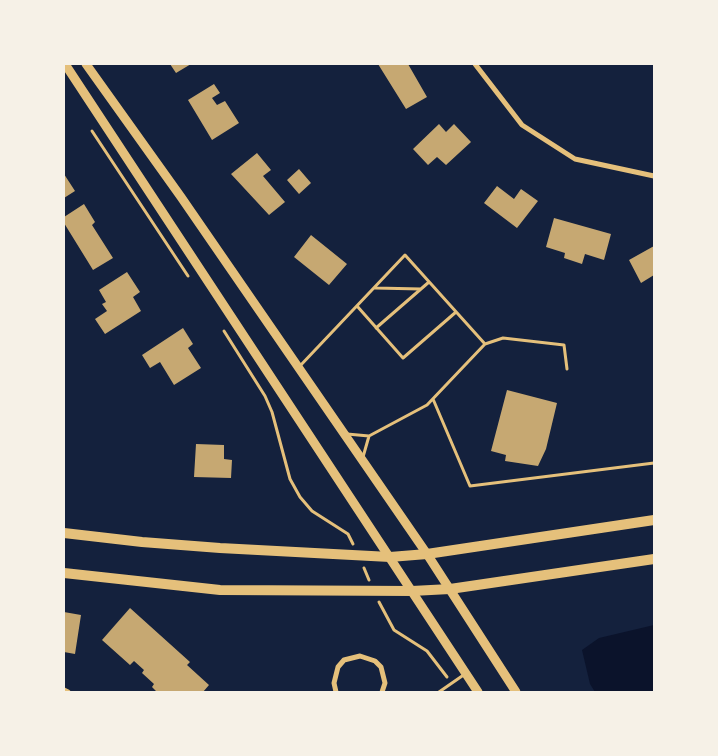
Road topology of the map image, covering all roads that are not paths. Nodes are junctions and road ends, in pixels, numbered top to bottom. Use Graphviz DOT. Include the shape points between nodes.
graph roads {
  1 [pos="65,64"];
  2 [pos="86,64"];
  3 [pos="475,64"];
  4 [pos="654,176"];
  5 [pos="429,282"];
  6 [pos="374,288"];
  7 [pos="421,289"];
  8 [pos="357,306"];
  9 [pos="456,312"];
  10 [pos="376,328"];
  11 [pos="486,344"];
  12 [pos="298,367"];
  13 [pos="567,370"];
  14 [pos="433,399"];
  15 [pos="344,433"];
  16 [pos="370,436"];
  17 [pos="362,460"];
  18 [pos="654,463"];
  19 [pos="654,520"];
  20 [pos="64,532"];
  21 [pos="427,554"];
  22 [pos="390,557"];
  23 [pos="654,559"];
  24 [pos="64,574"];
  25 [pos="450,589"];
  26 [pos="412,591"];
  27 [pos="466,674"];
  28 [pos="64,690"];
  29 [pos="68,692"];
  30 [pos="336,692"];
  31 [pos="382,692"];
  32 [pos="439,692"];
  33 [pos="478,692"];
  34 [pos="516,692"];
  1 -- 22 [label="street"];
  2 -- 12 [label="street"];
  3 -- 4 [label="street" via="522,125 576,159"];
  5 -- 6 [label="lane" via="405,255"];
  5 -- 7 [label="lane"];
  5 -- 9 [label="lane"];
  6 -- 7 [label="lane"];
  6 -- 8 [label="lane"];
  7 -- 10 [label="lane"];
  8 -- 10 [label="lane"];
  8 -- 12 [label="lane"];
  9 -- 10 [label="lane" via="403,358"];
  9 -- 11 [label="lane"];
  11 -- 13 [label="lane" via="503,338 564,344"];
  11 -- 14 [label="lane"];
  12 -- 15 [label="street"];
  14 -- 16 [label="lane"];
  14 -- 18 [label="lane" via="470,486"];
  15 -- 16 [label="lane"];
  15 -- 17 [label="street"];
  16 -- 17 [label="lane"];
  17 -- 21 [label="street"];
  19 -- 21 [label="main road"];
  20 -- 22 [label="main road" via="220,548"];
  21 -- 22 [label="main road"];
  21 -- 25 [label="street"];
  22 -- 26 [label="street"];
  23 -- 25 [label="main road"];
  24 -- 26 [label="main road" via="220,590"];
  25 -- 26 [label="main road"];
  25 -- 34 [label="street"];
  26 -- 27 [label="street"];
  27 -- 32 [label="lane"];
  27 -- 33 [label="street"];
  28 -- 29 [label="street"];
  30 -- 31 [label="street" via="334,683 338,667 344,660 360,656 376,661 381,667 385,683"];
}
